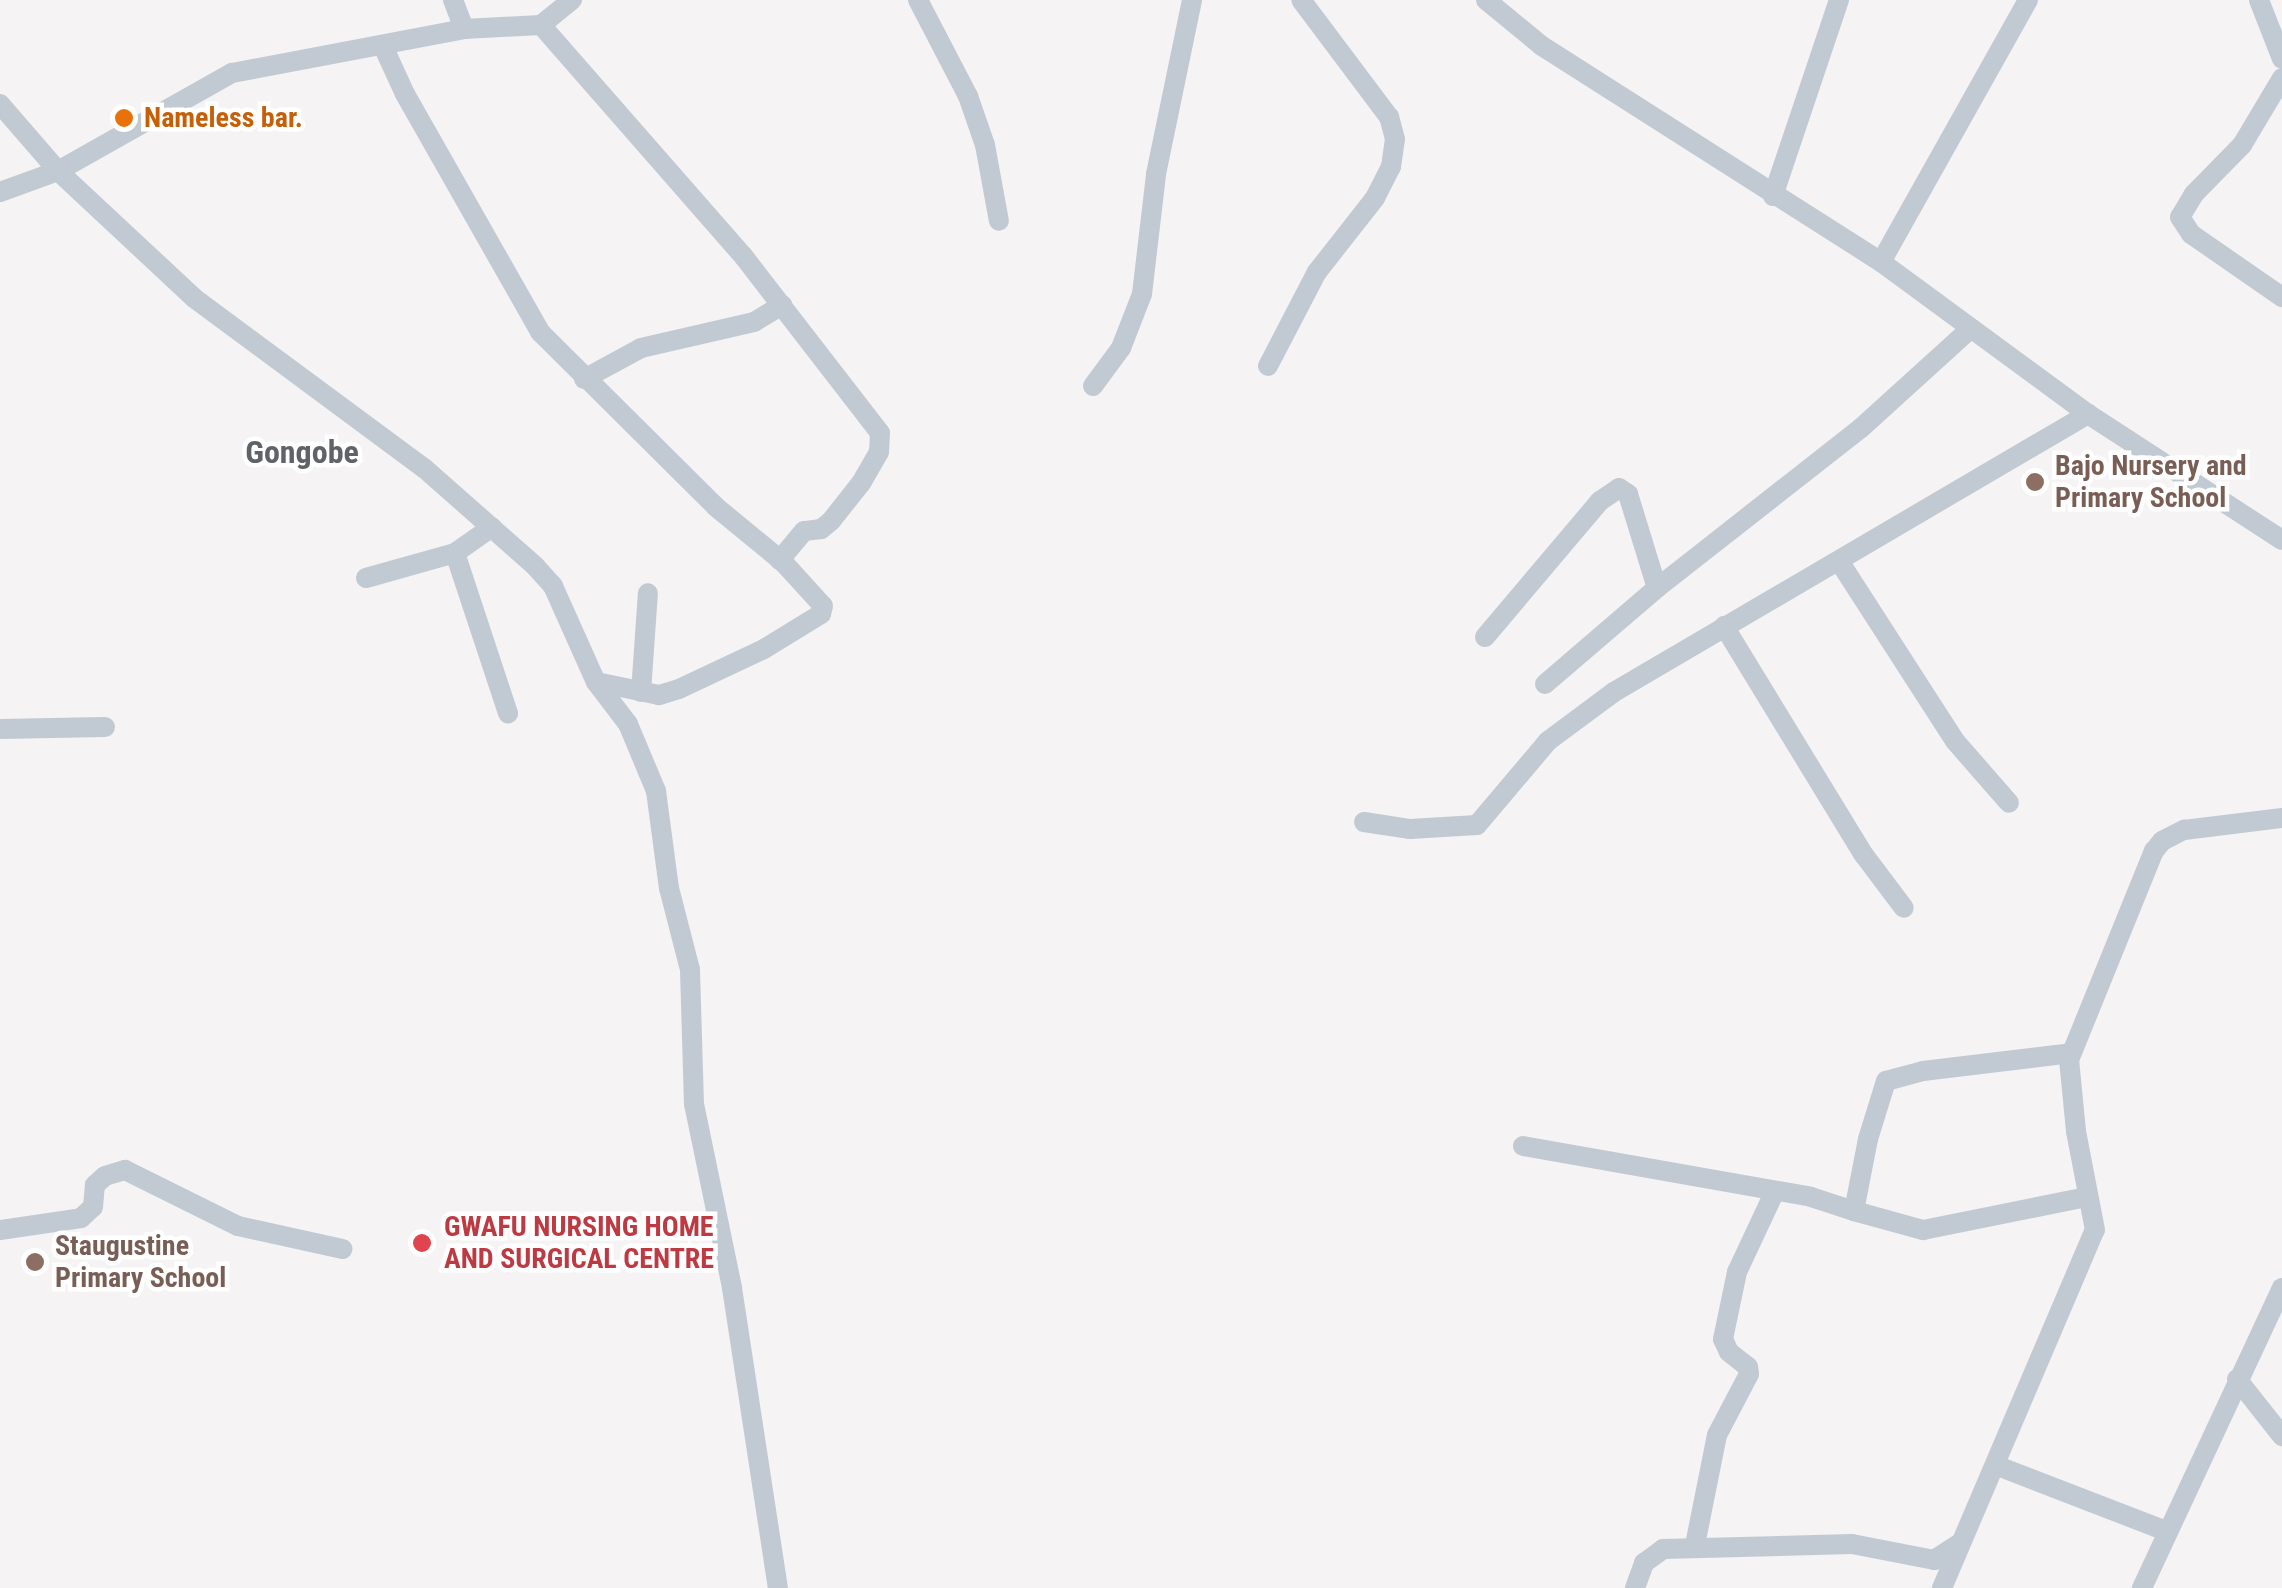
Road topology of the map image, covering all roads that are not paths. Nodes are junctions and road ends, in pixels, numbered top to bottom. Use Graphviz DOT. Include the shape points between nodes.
graph roads {
  1 [pos="453,0"];
  2 [pos="572,0"];
  3 [pos="918,0"];
  4 [pos="1192,0"];
  5 [pos="1301,0"];
  6 [pos="1486,0"];
  7 [pos="1839,0"];
  8 [pos="2028,0"];
  9 [pos="2259,0"];
  10 [pos="542,25"];
  11 [pos="464,29"];
  12 [pos="384,46"];
  13 [pos="2282,59"];
  14 [pos="2282,78"];
  15 [pos="0,104"];
  16 [pos="58,171"];
  17 [pos="0,192"];
  18 [pos="1773,196"];
  19 [pos="999,221"];
  20 [pos="1881,262"];
  21 [pos="2282,297"];
  22 [pos="782,305"];
  23 [pos="1969,330"];
  24 [pos="1268,366"];
  25 [pos="584,379"];
  26 [pos="1093,386"];
  27 [pos="2088,414"];
  28 [pos="492,528"];
  29 [pos="2280,532"];
  30 [pos="455,552"];
  31 [pos="780,560"];
  32 [pos="1839,561"];
  33 [pos="366,578"];
  34 [pos="1657,588"];
  35 [pos="648,593"];
  36 [pos="1724,626"];
  37 [pos="1485,637"];
  38 [pos="596,682"];
  39 [pos="1545,684"];
  40 [pos="641,692"];
  41 [pos="508,713"];
  42 [pos="106,727"];
  43 [pos="0,730"];
  44 [pos="2010,803"];
  45 [pos="2282,818"];
  46 [pos="1364,822"];
  47 [pos="1904,908"];
  48 [pos="2071,1053"];
  49 [pos="1523,1146"];
  50 [pos="1774,1191"];
  51 [pos="2088,1197"];
  52 [pos="1854,1211"];
  53 [pos="0,1230"];
  54 [pos="343,1248"];
  55 [pos="2282,1288"];
  56 [pos="2237,1379"];
  57 [pos="2282,1436"];
  58 [pos="1995,1465"];
  59 [pos="2166,1531"];
  60 [pos="1960,1543"];
  61 [pos="1695,1545"];
  62 [pos="778,1588"];
  63 [pos="1636,1588"];
  64 [pos="1942,1588"];
  65 [pos="2142,1588"];
  1 -- 11 [label="street"];
  2 -- 10 [label="street"];
  3 -- 19 [label="street" via="968,96"];
  4 -- 26 [label="street" via="1156,174 1142,294 1121,348"];
  5 -- 24 [label="street" via="1389,117 1395,139 1392,166 1375,198 1316,272"];
  6 -- 18 [label="street" via="1542,46"];
  7 -- 18 [label="street"];
  8 -- 20 [label="street"];
  9 -- 13 [label="street"];
  10 -- 11 [label="street"];
  10 -- 22 [label="street"];
  11 -- 12 [label="street"];
  12 -- 16 [label="street" via="232,73"];
  12 -- 25 [label="street" via="540,332"];
  14 -- 21 [label="street" via="2242,145 2180,217 2191,234"];
  15 -- 16 [label="street"];
  16 -- 17 [label="street"];
  16 -- 28 [label="street" via="194,298 424,468"];
  18 -- 20 [label="street"];
  20 -- 23 [label="street"];
  22 -- 25 [label="street" via="754,322 641,348"];
  22 -- 31 [label="street" via="882,442 831,521 804,531"];
  23 -- 27 [label="street"];
  23 -- 34 [label="street" via="1861,428"];
  25 -- 31 [label="street"];
  27 -- 29 [label="street"];
  27 -- 32 [label="street"];
  28 -- 30 [label="street"];
  28 -- 38 [label="street" via="552,586"];
  30 -- 33 [label="street"];
  30 -- 41 [label="street"];
  31 -- 40 [label="street" via="820,601 821,614 679,689"];
  32 -- 36 [label="street"];
  32 -- 44 [label="street" via="1956,741"];
  34 -- 37 [label="street" via="1628,494 1619,488 1600,501"];
  34 -- 39 [label="street"];
  35 -- 40 [label="street"];
  36 -- 46 [label="street" via="1571,720 1477,825 1410,829"];
  36 -- 47 [label="street" via="1864,855"];
  38 -- 40 [label="street"];
  38 -- 62 [label="street" via="628,724 663,818 668,888 690,970 694,1104 732,1288"];
  42 -- 43 [label="street"];
  45 -- 48 [label="street" via="2184,830 2162,841"];
  48 -- 51 [label="street" via="2070,1091"];
  48 -- 52 [label="street" via="1886,1080"];
  49 -- 50 [label="street"];
  50 -- 52 [label="street"];
  50 -- 61 [label="street" via="1737,1272 1724,1339 1748,1374 1717,1435"];
  51 -- 52 [label="street" via="1924,1230"];
  51 -- 58 [label="street" via="2091,1244"];
  53 -- 54 [label="street" via="81,1218 92,1208 96,1185 125,1170 238,1226"];
  55 -- 56 [label="street"];
  56 -- 57 [label="street"];
  56 -- 59 [label="street"];
  58 -- 59 [label="street"];
  58 -- 60 [label="street"];
  59 -- 65 [label="street"];
  60 -- 61 [label="street" via="1934,1560 1852,1544"];
  60 -- 64 [label="street"];
  61 -- 63 [label="street" via="1651,1556"];
}
